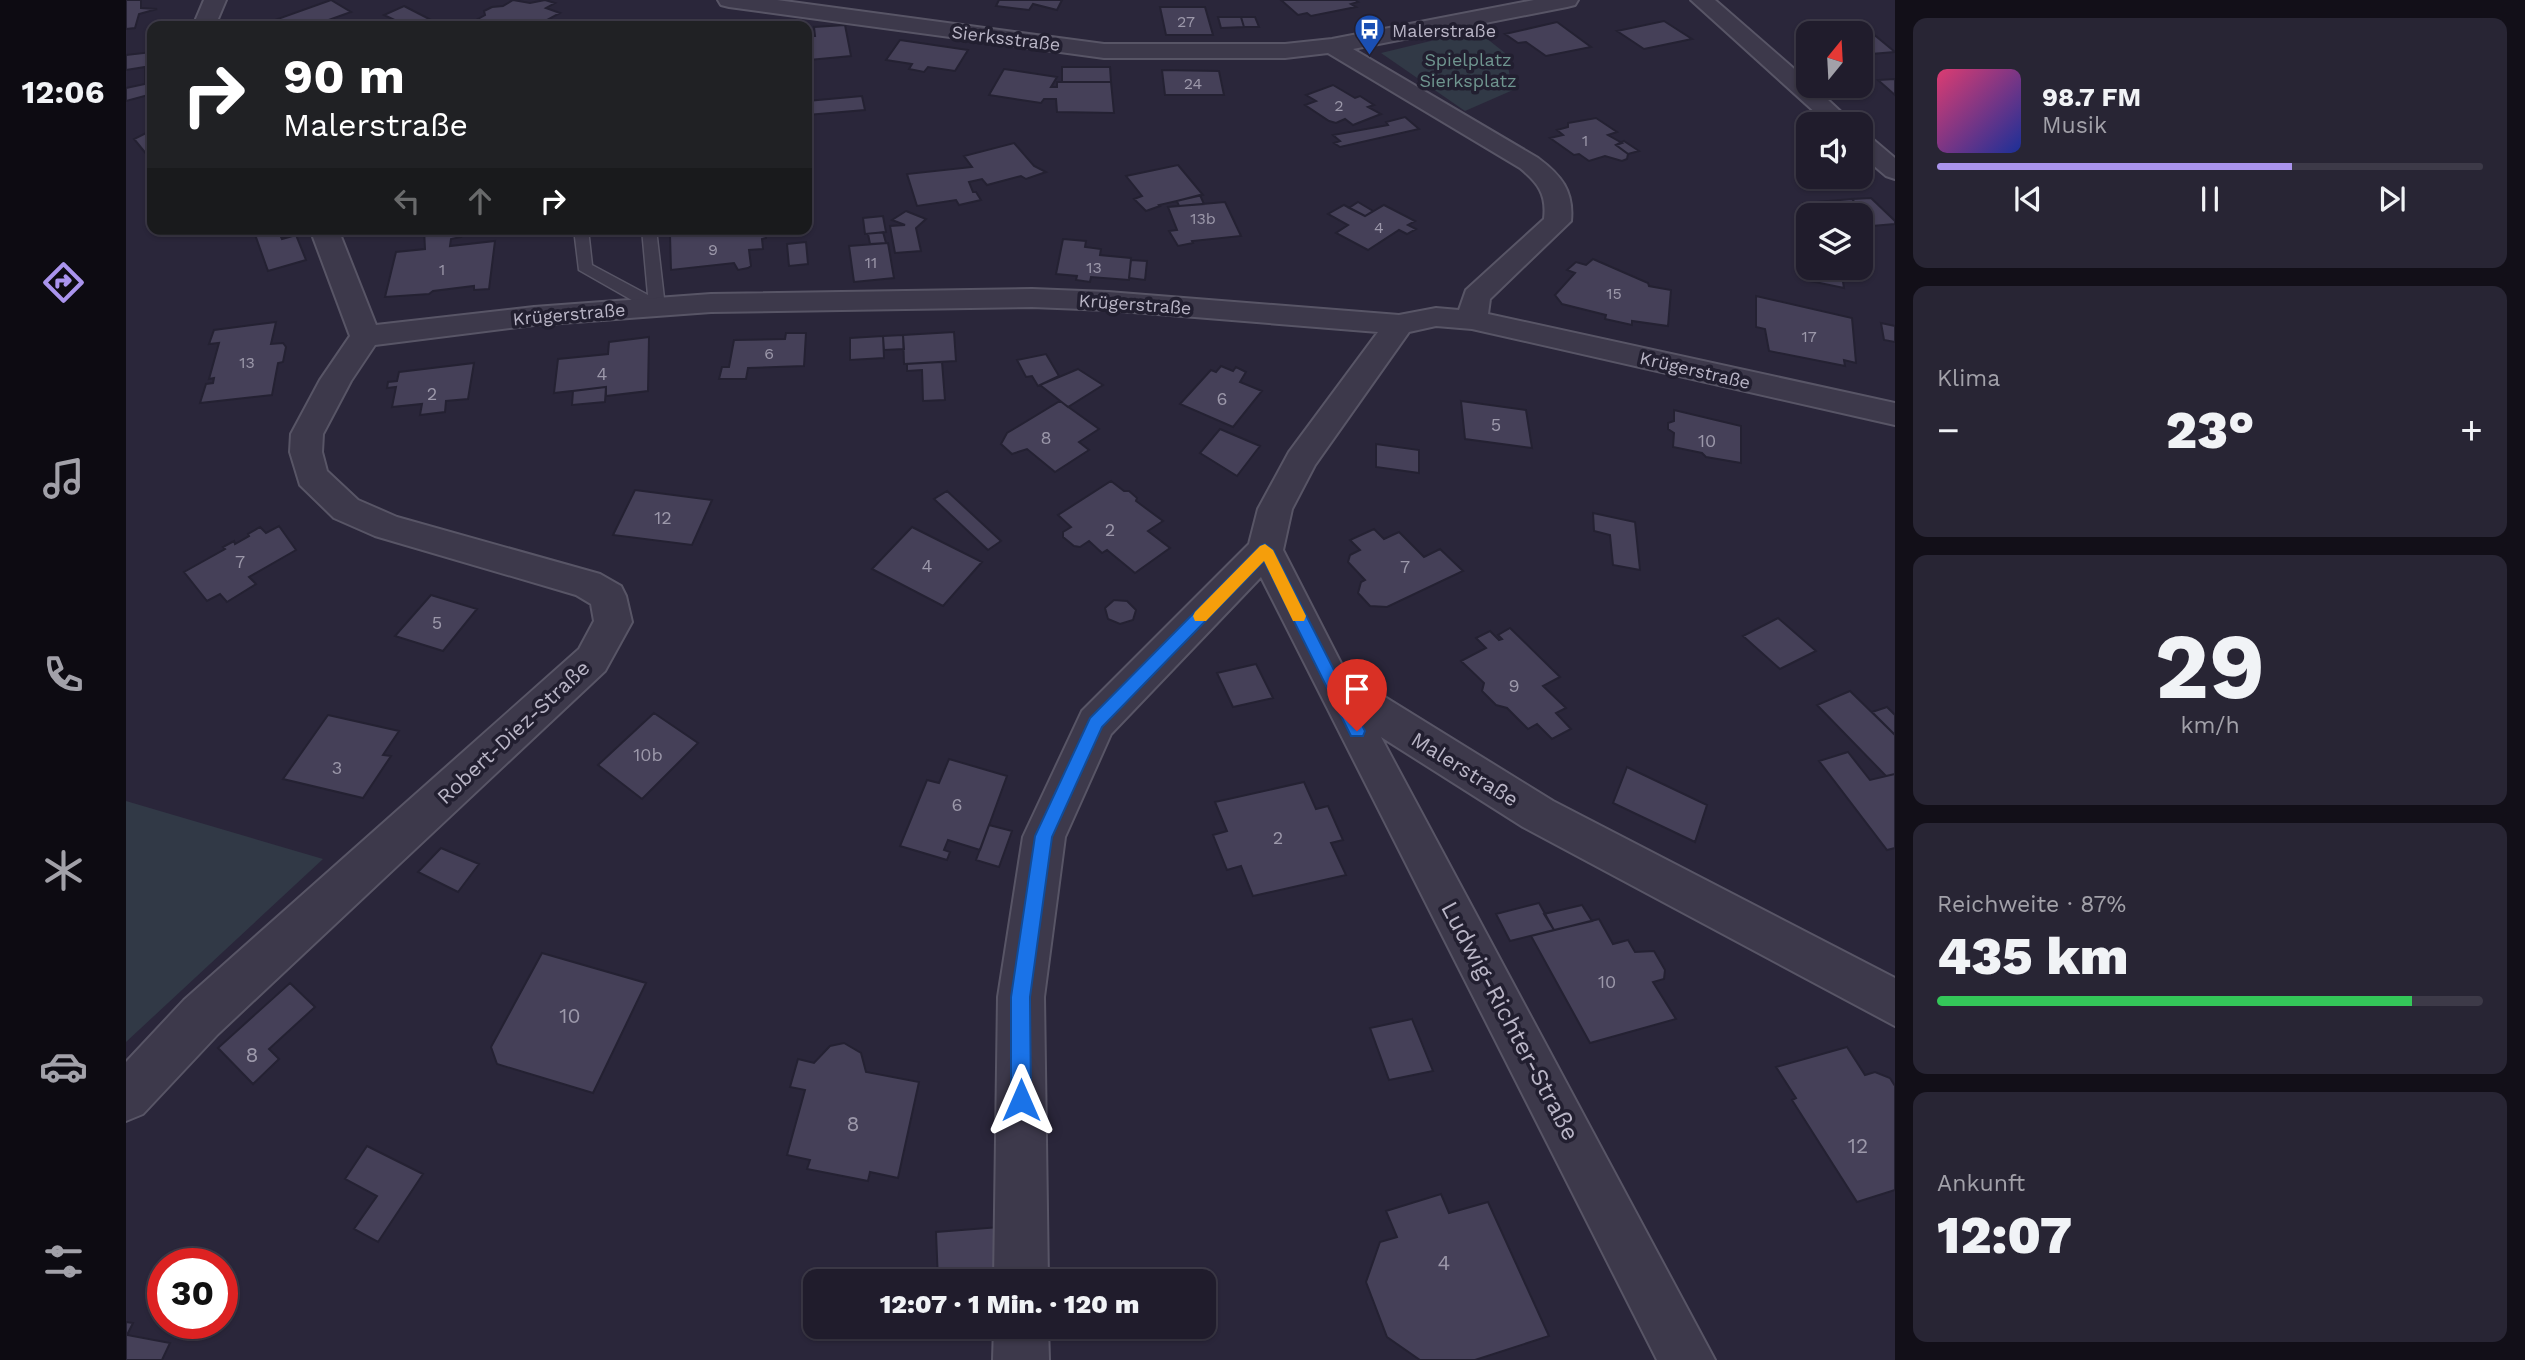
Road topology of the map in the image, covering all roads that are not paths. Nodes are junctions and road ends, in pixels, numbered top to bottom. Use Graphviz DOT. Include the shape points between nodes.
graph roads {
  1 [pos="215,0"];
  2 [pos="729,0"];
  3 [pos="1567,0"];
  4 [pos="1702,0"];
  5 [pos="206,21"];
  6 [pos="1332,46"];
  7 [pos="1828,112"];
  8 [pos="1873,152"];
  9 [pos="1895,171"];
  10 [pos="326,235"];
  11 [pos="581,235"];
  12 [pos="650,235"];
  13 [pos="657,307"];
  14 [pos="1472,320"];
  15 [pos="1399,324"];
  16 [pos="365,336"];
  17 [pos="1895,414"];
  18 [pos="1265,550"];
  19 [pos="1332,683"];
  20 [pos="1895,1003"];
  21 [pos="126,1097"];
  22 [pos="1021,1269"];
  23 [pos="1021,1339"];
  24 [pos="1021,1360"];
  25 [pos="1687,1360"];
  1 -- 5 [label="street"];
  2 -- 6 [label="street, Sierksstraße" via="1104,51 1285,51"];
  3 -- 6 [label="street, Sierksstraße"];
  4 -- 7 [label="street"];
  6 -- 14 [label="street" via="1529,163 1548,178 1559,195 1557,221 1476,296"];
  8 -- 9 [label="street"];
  10 -- 16 [label="street"];
  11 -- 13 [label="lane" via="584,267"];
  12 -- 13 [label="lane"];
  13 -- 15 [label="street, Krügerstraße" via="1032,298"];
  13 -- 16 [label="street, Krügerstraße"];
  14 -- 15 [label="street, Krügerstraße" via="1436,317"];
  14 -- 17 [label="street, Krügerstraße"];
  15 -- 18 [label="street" via="1301,460 1275,509"];
  16 -- 21 [label="street, Robert-Diez-Straße" via="307,434 312,476 346,509 387,527 587,584 608,596 613,622 592,660 201,1017"];
  18 -- 19 [label="street, Malerstraße"];
  18 -- 22 [label="street" via="1096,723 1044,836 1021,997"];
  19 -- 20 [label="street, Malerstraße" via="1538,814"];
  19 -- 25 [label="street, Ludwig-Richter-Straße"];
  23 -- 24 [label="street"];
}
